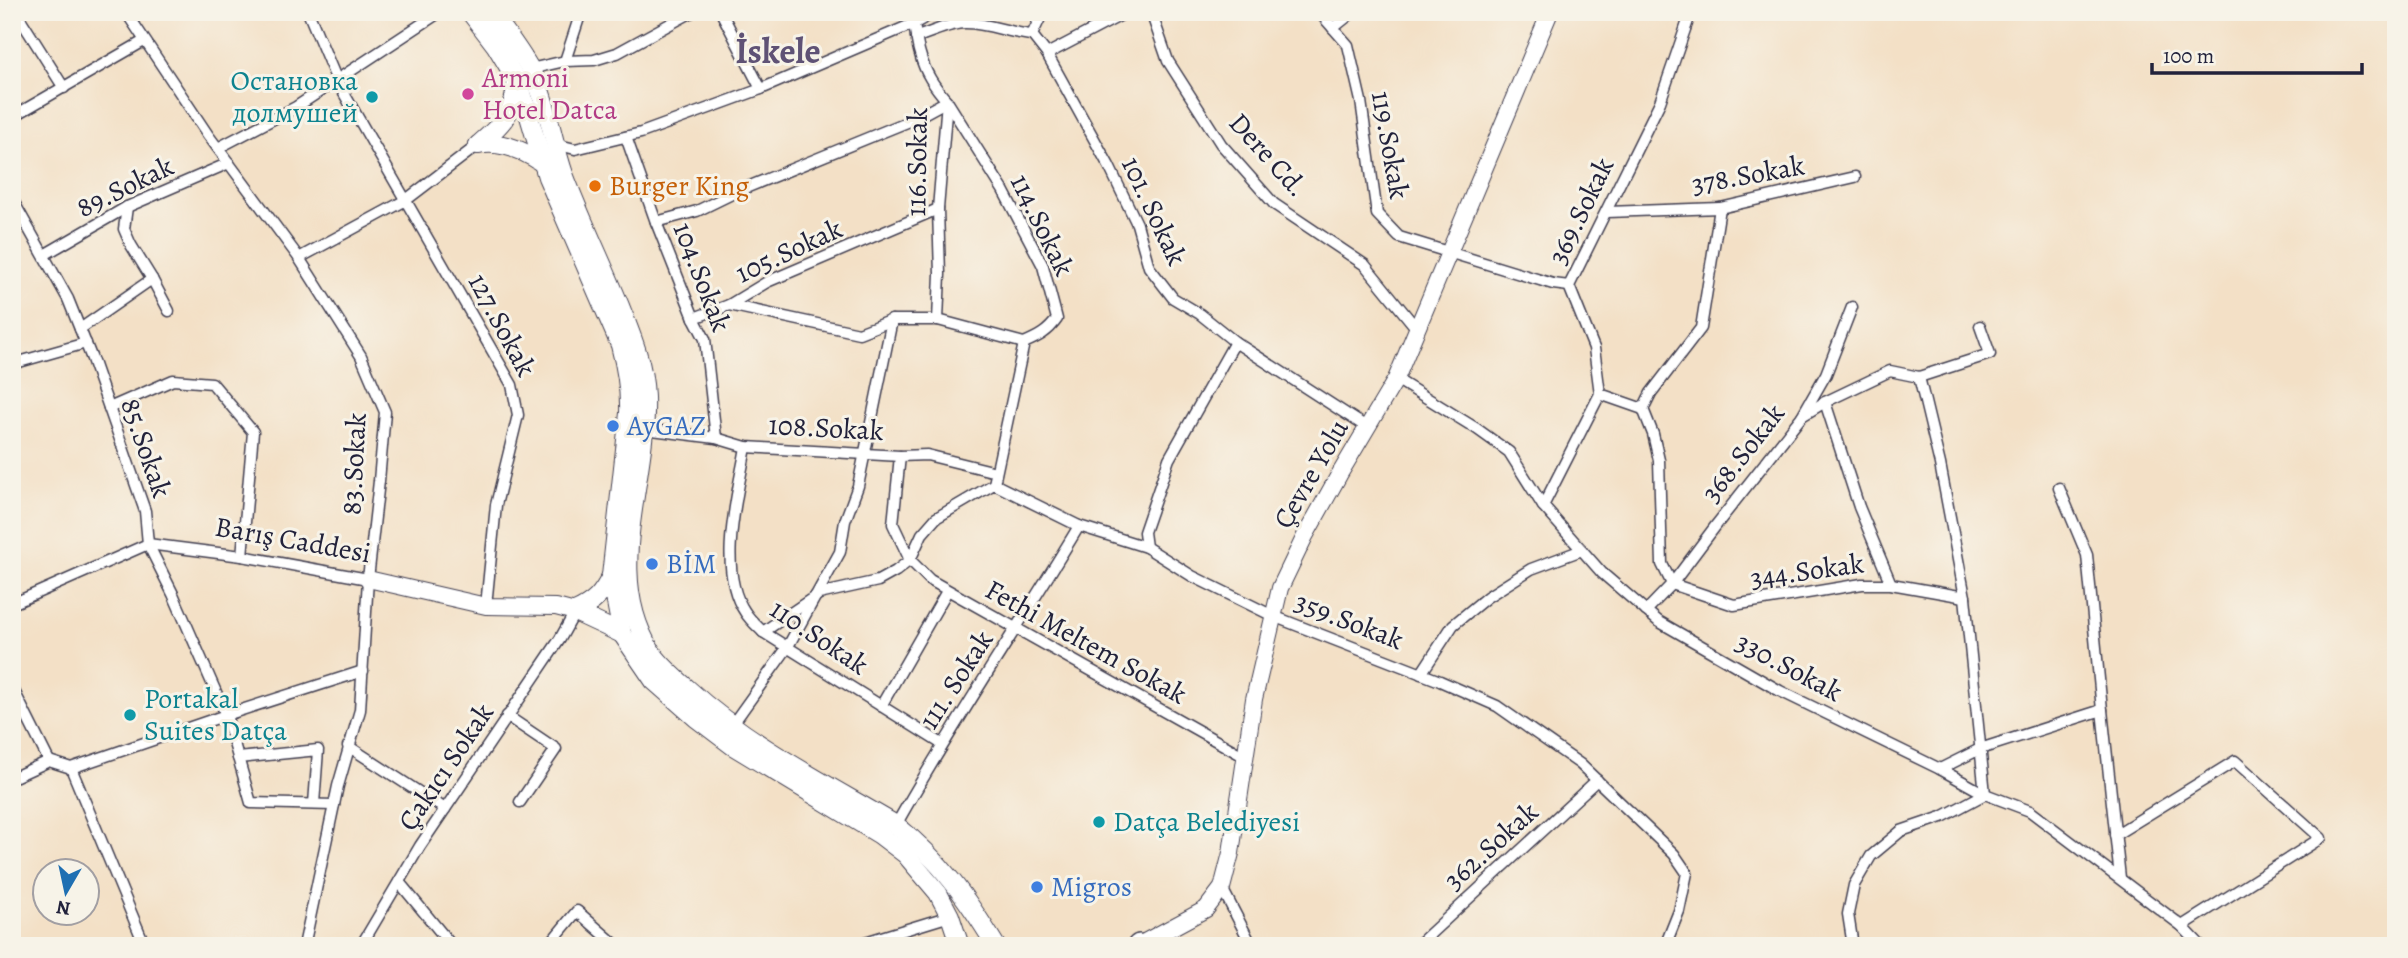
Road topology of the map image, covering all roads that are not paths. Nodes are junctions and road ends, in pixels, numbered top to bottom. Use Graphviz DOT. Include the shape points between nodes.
graph roads {
  1 [pos="16,12"];
  2 [pos="126,12"];
  3 [pos="308,12"];
  4 [pos="440,12"];
  5 [pos="470,12"];
  6 [pos="491,12"];
  7 [pos="582,12"];
  8 [pos="692,12"];
  9 [pos="721,12"];
  10 [pos="908,12"];
  11 [pos="935,12"];
  12 [pos="1040,12"];
  13 [pos="1127,12"];
  14 [pos="1151,12"];
  15 [pos="1319,12"];
  16 [pos="1353,12"];
  17 [pos="1550,12"];
  18 [pos="1691,12"];
  19 [pos="915,23"];
  20 [pos="1333,28"];
  21 [pos="1032,35"];
  22 [pos="916,37"];
  23 [pos="145,41"];
  24 [pos="1047,54"];
  25 [pos="565,61"];
  26 [pos="523,74"];
  27 [pos="337,80"];
  28 [pos="64,88"];
  29 [pos="761,89"];
  30 [pos="947,101"];
  31 [pos="12,117"];
  32 [pos="626,137"];
  33 [pos="555,144"];
  34 [pos="478,145"];
  35 [pos="218,148"];
  36 [pos="229,163"];
  37 [pos="544,164"];
  38 [pos="1855,177"];
  39 [pos="12,199"];
  40 [pos="406,200"];
  41 [pos="127,207"];
  42 [pos="1720,208"];
  43 [pos="938,209"];
  44 [pos="1607,212"];
  45 [pos="656,222"];
  46 [pos="1450,252"];
  47 [pos="44,255"];
  48 [pos="299,258"];
  49 [pos="152,279"];
  50 [pos="1569,286"];
  51 [pos="729,305"];
  52 [pos="1852,307"];
  53 [pos="169,311"];
  54 [pos="694,318"];
  55 [pos="892,320"];
  56 [pos="938,320"];
  57 [pos="1980,326"];
  58 [pos="80,329"];
  59 [pos="1417,329"];
  60 [pos="1235,342"];
  61 [pos="86,343"];
  62 [pos="1024,343"];
  63 [pos="12,364"];
  64 [pos="1919,377"];
  65 [pos="1396,379"];
  66 [pos="1600,394"];
  67 [pos="1825,402"];
  68 [pos="109,408"];
  69 [pos="1643,409"];
  70 [pos="1802,416"];
  71 [pos="1368,428"];
  72 [pos="644,429"];
  73 [pos="716,438"];
  74 [pos="746,447"];
  75 [pos="864,453"];
  76 [pos="900,456"];
  77 [pos="995,478"];
  78 [pos="2059,488"];
  79 [pos="1543,506"];
  80 [pos="1079,526"];
  81 [pos="148,544"];
  82 [pos="1146,547"];
  83 [pos="1582,550"];
  84 [pos="242,556"];
  85 [pos="910,560"];
  86 [pos="611,576"];
  87 [pos="368,579"];
  88 [pos="1672,584"];
  89 [pos="1891,584"];
  90 [pos="947,591"];
  91 [pos="819,594"];
  92 [pos="1965,597"];
  93 [pos="12,604"];
  94 [pos="486,606"];
  95 [pos="1646,611"];
  96 [pos="575,612"];
  97 [pos="1273,616"];
  98 [pos="1016,630"];
  99 [pos="763,632"];
  100 [pos="622,634"];
  101 [pos="788,648"];
  102 [pos="363,671"];
  103 [pos="1421,674"];
  104 [pos="12,687"];
  105 [pos="881,706"];
  106 [pos="2102,710"];
  107 [pos="226,715"];
  108 [pos="507,716"];
  109 [pos="732,725"];
  110 [pos="942,744"];
  111 [pos="348,746"];
  112 [pos="1980,749"];
  113 [pos="1245,757"];
  114 [pos="238,758"];
  115 [pos="49,761"];
  116 [pos="71,768"];
  117 [pos="1940,769"];
  118 [pos="12,778"];
  119 [pos="1597,780"];
  120 [pos="1985,794"];
  121 [pos="520,802"];
  122 [pos="314,804"];
  123 [pos="334,805"];
  124 [pos="445,809"];
  125 [pos="896,825"];
  126 [pos="2115,835"];
  127 [pos="2120,878"];
  128 [pos="399,882"];
  129 [pos="1222,888"];
  130 [pos="950,916"];
  131 [pos="2182,926"];
  132 [pos="145,946"];
  133 [pos="304,946"];
  134 [pos="356,946"];
  135 [pos="452,946"];
  136 [pos="548,946"];
  137 [pos="617,946"];
  138 [pos="852,946"];
  139 [pos="960,946"];
  140 [pos="996,946"];
  141 [pos="1139,946"];
  142 [pos="1252,946"];
  143 [pos="1417,946"];
  144 [pos="1665,946"];
  145 [pos="1853,946"];
  146 [pos="2201,946"];
  1 -- 28 [label="street"];
  2 -- 23 [label="street, 83.Sokak"];
  3 -- 27 [label="street, 127.Sokak"];
  4 -- 27 [label="street"];
  5 -- 26 [label="main road"];
  6 -- 26 [label="main road"];
  7 -- 25 [label="street"];
  8 -- 25 [label="street" via="617,53"];
  9 -- 29 [label="street"];
  10 -- 19 [label="street, 116.Sokak"];
  11 -- 19 [label="street"];
  12 -- 21 [label="street"];
  13 -- 24 [label="street"];
  14 -- 59 [label="street, Dere Cd." via="1168,61 1221,144 1273,204 1365,265"];
  15 -- 20 [label="street, 119.Sokak"];
  16 -- 20 [label="street"];
  17 -- 46 [label="street, Çevre Yolu"];
  18 -- 44 [label="street, 369.Sokak" via="1660,102"];
  19 -- 22 [label="street, 116.Sokak"];
  19 -- 29 [label="street"];
  20 -- 46 [label="street, 119.Sokak" via="1348,45 1377,214 1399,237"];
  21 -- 22 [label="street" via="963,23"];
  21 -- 24 [label="street, 101. Sokak"];
  22 -- 30 [label="street, 116.Sokak" via="928,77"];
  23 -- 28 [label="street"];
  23 -- 35 [label="street, 83.Sokak"];
  24 -- 60 [label="street, 101. Sokak" via="1109,166 1137,224 1150,267 1173,298"];
  25 -- 26 [label="street"];
  26 -- 33 [label="main road" via="536,80"];
  26 -- 34 [label="main road" via="510,112"];
  26 -- 37 [label="main road" via="520,86"];
  27 -- 35 [label="street"];
  27 -- 40 [label="street, 127.Sokak"];
  28 -- 31 [label="street"];
  29 -- 32 [label="street"];
  30 -- 43 [label="street, 116.Sokak"];
  30 -- 45 [label="street" via="696,211"];
  30 -- 62 [label="street, 114.Sokak" via="1003,190 1043,266 1057,319 1051,329"];
  32 -- 33 [label="street" via="575,149"];
  32 -- 45 [label="street, 104.Sokak"];
  33 -- 72 [label="main road" via="639,356"];
  34 -- 37 [label="main road" via="498,144"];
  34 -- 40 [label="street"];
  35 -- 36 [label="street, 83.Sokak"];
  36 -- 41 [label="street, 89.Sokak"];
  36 -- 48 [label="street, 83.Sokak"];
  37 -- 86 [label="main road" via="620,345 628,379 629,413"];
  38 -- 42 [label="street, 378.Sokak"];
  39 -- 47 [label="street, 85.Sokak"];
  40 -- 48 [label="street"];
  40 -- 94 [label="street, 127.Sokak" via="512,385 517,408 496,505"];
  41 -- 47 [label="street, 89.Sokak"];
  41 -- 49 [label="street" via="124,229"];
  42 -- 44 [label="street, 378.Sokak"];
  42 -- 69 [label="street" via="1701,328"];
  43 -- 51 [label="street, 105.Sokak" via="767,282"];
  43 -- 56 [label="street, 116.Sokak"];
  44 -- 50 [label="street, 369.Sokak"];
  45 -- 54 [label="street, 104.Sokak"];
  46 -- 50 [label="street, 119.Sokak"];
  46 -- 59 [label="street, Çevre Yolu"];
  47 -- 58 [label="street, 85.Sokak"];
  48 -- 87 [label="street, 83.Sokak" via="360,356 385,412"];
  49 -- 53 [label="street"];
  49 -- 58 [label="street"];
  50 -- 66 [label="street, 369.Sokak" via="1594,348"];
  51 -- 54 [label="street, 105.Sokak"];
  51 -- 55 [label="street" via="859,333"];
  52 -- 70 [label="street, 368.Sokak" via="1826,374"];
  54 -- 73 [label="street, 104.Sokak" via="705,339"];
  55 -- 56 [label="street"];
  55 -- 75 [label="street"];
  56 -- 62 [label="street"];
  57 -- 64 [label="street" via="1990,354"];
  58 -- 61 [label="street, 85.Sokak"];
  59 -- 65 [label="street, Çevre Yolu"];
  60 -- 71 [label="street, 101. Sokak"];
  60 -- 82 [label="street" via="1169,459 1144,532"];
  61 -- 63 [label="street"];
  61 -- 68 [label="street, 85.Sokak"];
  62 -- 77 [label="street"];
  64 -- 67 [label="street" via="1890,371"];
  64 -- 92 [label="street"];
  65 -- 71 [label="street, Çevre Yolu"];
  65 -- 79 [label="street, 330.Sokak" via="1509,452"];
  66 -- 69 [label="street"];
  66 -- 79 [label="street"];
  67 -- 70 [label="street"];
  67 -- 89 [label="street" via="1859,507"];
  68 -- 81 [label="street, 85.Sokak" via="145,511"];
  68 -- 84 [label="street" via="173,380 212,383 253,432"];
  69 -- 88 [label="street" via="1659,460 1662,564"];
  70 -- 88 [label="street, 368.Sokak"];
  71 -- 97 [label="street, Çevre Yolu" via="1305,536 1280,588"];
  72 -- 73 [label="street, 108.Sokak"];
  72 -- 109 [label="main road" via="628,547 638,624 652,653"];
  73 -- 74 [label="street, 108.Sokak"];
  74 -- 75 [label="street, 108.Sokak"];
  74 -- 99 [label="street, 110.Sokak" via="732,528 734,590"];
  75 -- 76 [label="street, 108.Sokak"];
  75 -- 91 [label="street" via="840,552"];
  76 -- 77 [label="street, 359.Sokak" via="927,455"];
  76 -- 85 [label="street, 108.Sokak" via="893,524"];
  77 -- 80 [label="street, 359.Sokak"];
  77 -- 85 [label="street" via="936,518"];
  78 -- 106 [label="street" via="2087,555"];
  79 -- 83 [label="street, 330.Sokak"];
  80 -- 82 [label="street, 359.Sokak"];
  80 -- 98 [label="street, 111. Sokak"];
  81 -- 84 [label="street, Barış Caddesi"];
  81 -- 93 [label="street"];
  81 -- 107 [label="street, 85.Sokak"];
  82 -- 97 [label="street, 359.Sokak" via="1192,576"];
  83 -- 95 [label="street, 330.Sokak"];
  83 -- 103 [label="street" via="1531,569 1486,597 1452,625"];
  84 -- 87 [label="street, Barış Caddesi"];
  85 -- 90 [label="street, Fethi Meltem Sokak"];
  85 -- 91 [label="street" via="878,580"];
  86 -- 96 [label="main road" via="602,595"];
  86 -- 100 [label="main road"];
  87 -- 94 [label="street, Barış Caddesi"];
  87 -- 102 [label="street, 83.Sokak"];
  88 -- 89 [label="street, 344.Sokak" via="1734,605 1862,584"];
  88 -- 95 [label="street, 368.Sokak"];
  89 -- 92 [label="street, 344.Sokak"];
  90 -- 98 [label="street, Fethi Meltem Sokak"];
  90 -- 105 [label="street"];
  91 -- 99 [label="street"];
  91 -- 101 [label="street"];
  92 -- 112 [label="street"];
  94 -- 96 [label="street, Barış Caddesi" via="556,607"];
  95 -- 117 [label="street, 330.Sokak" via="1780,691"];
  96 -- 100 [label="main road"];
  96 -- 108 [label="street, Çakıcı Sokak"];
  97 -- 103 [label="street, 359.Sokak"];
  97 -- 113 [label="street, Çevre Yolu"];
  98 -- 110 [label="street, 111. Sokak"];
  98 -- 113 [label="street, Fethi Meltem Sokak"];
  99 -- 101 [label="street, 110.Sokak"];
  100 -- 130 [label="main road" via="654,681 696,718 905,853 939,893"];
  101 -- 105 [label="street, 110.Sokak"];
  101 -- 109 [label="street"];
  102 -- 107 [label="street"];
  102 -- 111 [label="street, 83.Sokak" via="360,710"];
  103 -- 119 [label="street, 359.Sokak" via="1497,706"];
  104 -- 115 [label="street"];
  105 -- 110 [label="street, 110.Sokak"];
  106 -- 112 [label="street"];
  106 -- 126 [label="street"];
  107 -- 114 [label="street, 85.Sokak"];
  107 -- 116 [label="street"];
  108 -- 121 [label="street" via="556,749"];
  108 -- 124 [label="street, Çakıcı Sokak"];
  109 -- 125 [label="main road"];
  110 -- 125 [label="street, 111. Sokak"];
  111 -- 123 [label="street, 83.Sokak"];
  111 -- 124 [label="street"];
  112 -- 117 [label="street"];
  112 -- 120 [label="street"];
  113 -- 129 [label="street, Çevre Yolu"];
  114 -- 122 [label="street, 85.Sokak" via="251,803"];
  114 -- 122 [label="street" via="318,750"];
  115 -- 116 [label="street"];
  115 -- 118 [label="street"];
  116 -- 132 [label="street"];
  117 -- 120 [label="street, 330.Sokak"];
  119 -- 143 [label="street, 362.Sokak"];
  119 -- 144 [label="street, 359.Sokak" via="1674,854 1687,873"];
  120 -- 127 [label="street, 330.Sokak" via="2030,811"];
  120 -- 145 [label="street" via="1942,817 1901,831 1871,856 1854,885 1848,914"];
  122 -- 123 [label="street"];
  123 -- 133 [label="street, 83.Sokak"];
  124 -- 128 [label="street, Çakıcı Sokak"];
  125 -- 140 [label="main road" via="966,897"];
  126 -- 127 [label="street"];
  126 -- 131 [label="street" via="2235,761 2321,838"];
  127 -- 131 [label="street, 330.Sokak"];
  128 -- 134 [label="street, Çakıcı Sokak" via="362,944"];
  128 -- 135 [label="street"];
  129 -- 141 [label="street, Çevre Yolu" via="1206,909"];
  129 -- 142 [label="street"];
  130 -- 138 [label="street"];
  130 -- 139 [label="main road"];
  131 -- 146 [label="street, 330.Sokak"];
  136 -- 137 [label="street" via="577,911"];
}
